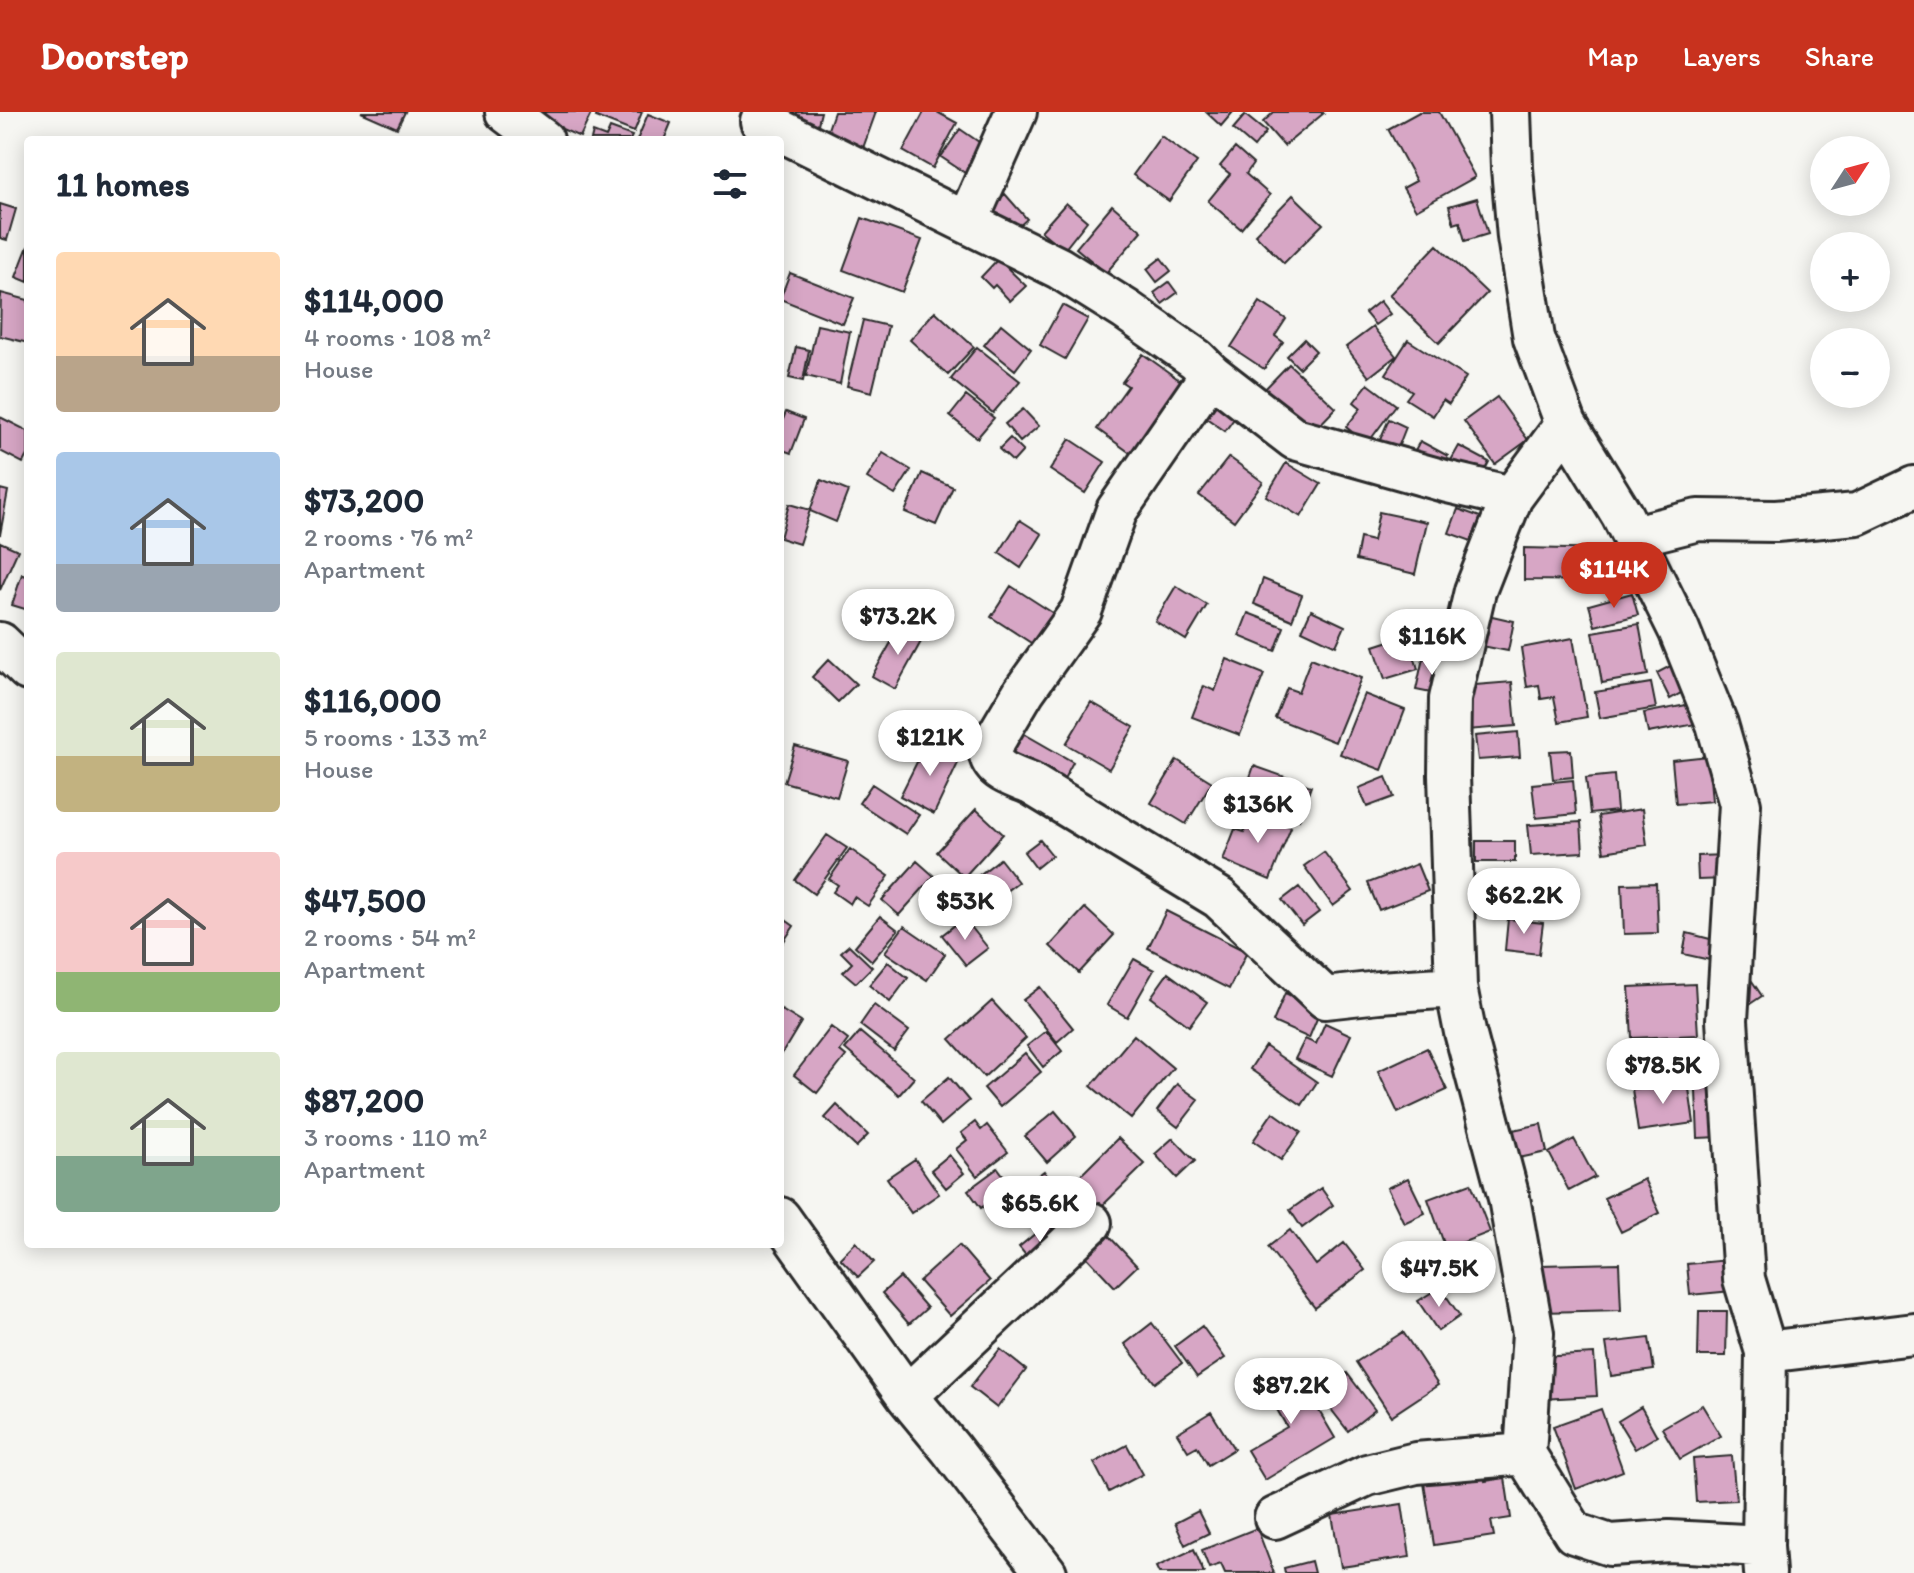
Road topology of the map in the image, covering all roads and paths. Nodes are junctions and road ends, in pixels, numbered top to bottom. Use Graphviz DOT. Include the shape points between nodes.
graph roads {
  1 [pos="506,112"];
  2 [pos="1016,112"];
  3 [pos="1510,112"];
  4 [pos="760,124"];
  5 [pos="538,136"];
  6 [pos="967,222"];
  7 [pos="1211,374"];
  8 [pos="1566,424"];
  9 [pos="1914,487"];
  10 [pos="1512,497"];
  11 [pos="1634,536"];
  12 [pos="0,643"];
  13 [pos="24,666"];
  14 [pos="1456,987"];
  15 [pos="1091,1223"];
  16 [pos="784,1224"];
  17 [pos="1914,1334"];
  18 [pos="1766,1352"];
  19 [pos="907,1396"];
  20 [pos="1525,1454"];
  21 [pos="1275,1518"];
  22 [pos="1764,1560"];
  23 [pos="1046,1573"];
  1 -- 5 [label="street"];
  2 -- 6 [label="street"];
  3 -- 8 [label="street" via="1518,237 1534,338"];
  4 -- 6 [label="street"];
  6 -- 7 [label="street" via="1112,301"];
  7 -- 10 [label="street" via="1295,439"];
  7 -- 14 [label="street" via="1117,510 1081,611 1024,691 989,750 990,761 1219,898 1325,998"];
  8 -- 10 [label="street"];
  8 -- 11 [label="street"];
  9 -- 11 [label="street" via="1857,514 1698,520"];
  10 -- 14 [label="street" via="1475,591 1450,699"];
  11 -- 18 [label="street" via="1717,724 1740,804 1727,1020 1744,1279"];
  12 -- 13 [label="street"];
  14 -- 20 [label="street" via="1509,1198 1533,1333"];
  15 -- 19 [label="street"];
  16 -- 19 [label="street"];
  17 -- 18 [label="street"];
  18 -- 22 [label="street"];
  19 -- 23 [label="street"];
  20 -- 21 [label="street" via="1416,1463 1367,1475"];
  20 -- 22 [label="street" via="1574,1533 1610,1545 1669,1541"];
}
